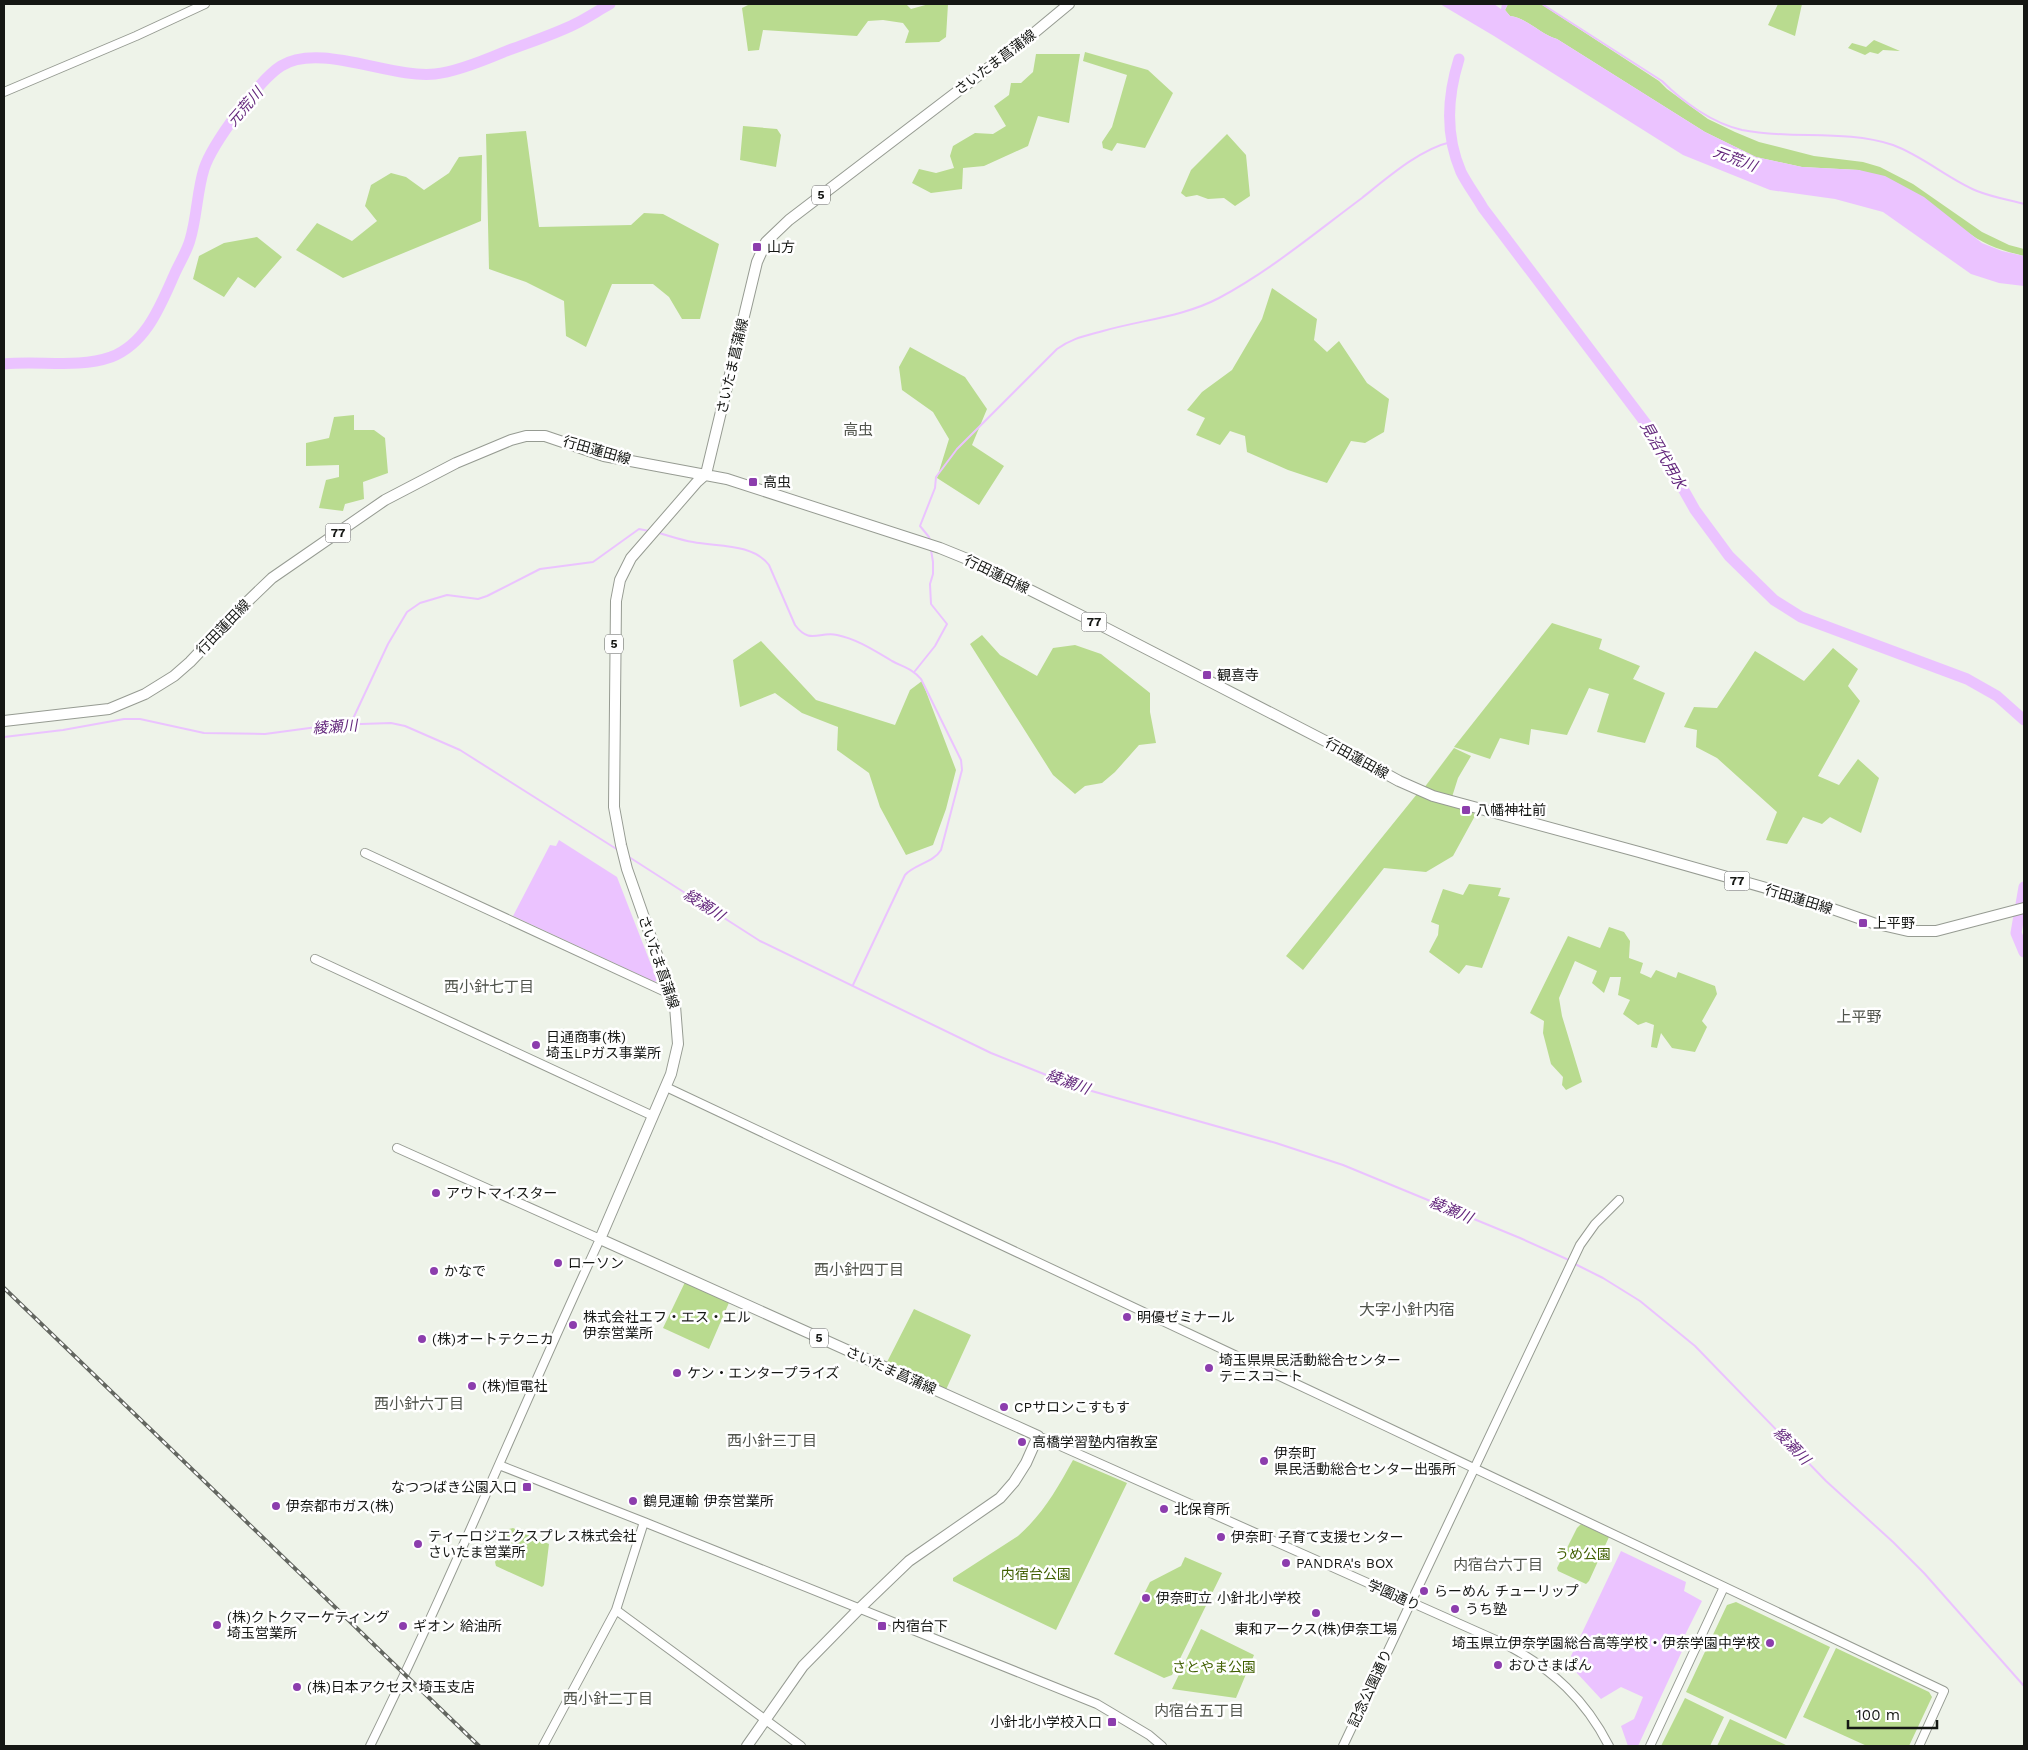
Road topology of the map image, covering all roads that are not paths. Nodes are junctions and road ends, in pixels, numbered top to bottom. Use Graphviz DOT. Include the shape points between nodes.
graph roads {
  1 [pos="205,4"];
  2 [pos="1069,4"];
  3 [pos="4,92"];
  4 [pos="706,474"];
  5 [pos="4,721"];
  6 [pos="365,853"];
  7 [pos="2024,908"];
  8 [pos="315,959"];
  9 [pos="672,995"];
  10 [pos="666,1087"];
  11 [pos="653,1116"];
  12 [pos="397,1148"];
  13 [pos="1619,1200"];
  14 [pos="600,1239"];
  15 [pos="1038,1436"];
  16 [pos="499,1465"];
  17 [pos="1474,1468"];
  18 [pos="644,1522"];
  19 [pos="1724,1587"];
  20 [pos="1410,1602"];
  21 [pos="616,1610"];
  22 [pos="859,1610"];
  23 [pos="765,1719"];
  24 [pos="370,1746"];
  25 [pos="543,1746"];
  26 [pos="747,1746"];
  27 [pos="801,1746"];
  28 [pos="1162,1746"];
  29 [pos="1343,1746"];
  30 [pos="1609,1746"];
  31 [pos="1650,1746"];
  32 [pos="1919,1746"];
  1 -- 3 [label="street"];
  2 -- 4 [label="main road, さいたま菖蒲線 / 5" via="788,220 766,242 757,262"];
  4 -- 5 [label="main road, 行田蓮田線 / 77" via="604,456 545,436 511,440 456,463 385,500 272,578 190,662 145,694 109,709"];
  4 -- 7 [label="main road, 行田蓮田線 / 77" via="885,529 972,561 1433,796 1798,897 1899,929 1936,931"];
  4 -- 9 [label="main road, さいたま菖蒲線 / 5" via="631,558 617,591 615,614 613,790 616,820 627,869"];
  6 -- 9 [label="street"];
  8 -- 11 [label="street"];
  9 -- 10 [label="main road, さいたま菖蒲線 / 5" via="678,1044"];
  10 -- 11 [label="main road, さいたま菖蒲線 / 5"];
  10 -- 17 [label="street"];
  11 -- 14 [label="main road, さいたま菖蒲線 / 5"];
  12 -- 14 [label="street"];
  13 -- 17 [label="street, 記念公園通り" via="1595,1224 1574,1256"];
  14 -- 15 [label="main road, さいたま菖蒲線 / 5"];
  14 -- 16 [label="street"];
  15 -- 20 [label="street, 学園通り"];
  15 -- 22 [label="main road" via="1026,1463 1000,1498 909,1561"];
  16 -- 18 [label="street"];
  16 -- 24 [label="street"];
  17 -- 19 [label="street"];
  17 -- 20 [label="street, 記念公園通り"];
  18 -- 21 [label="street"];
  18 -- 22 [label="street"];
  19 -- 31 [label="street"];
  19 -- 32 [label="street" via="1944,1691"];
  20 -- 29 [label="street, 記念公園通り"];
  20 -- 30 [label="street, 学園通り" via="1507,1645 1550,1671 1592,1717"];
  21 -- 23 [label="street"];
  21 -- 25 [label="street"];
  22 -- 23 [label="main road" via="803,1666"];
  22 -- 28 [label="street" via="1097,1704"];
  23 -- 26 [label="main road"];
  23 -- 27 [label="street"];
}
